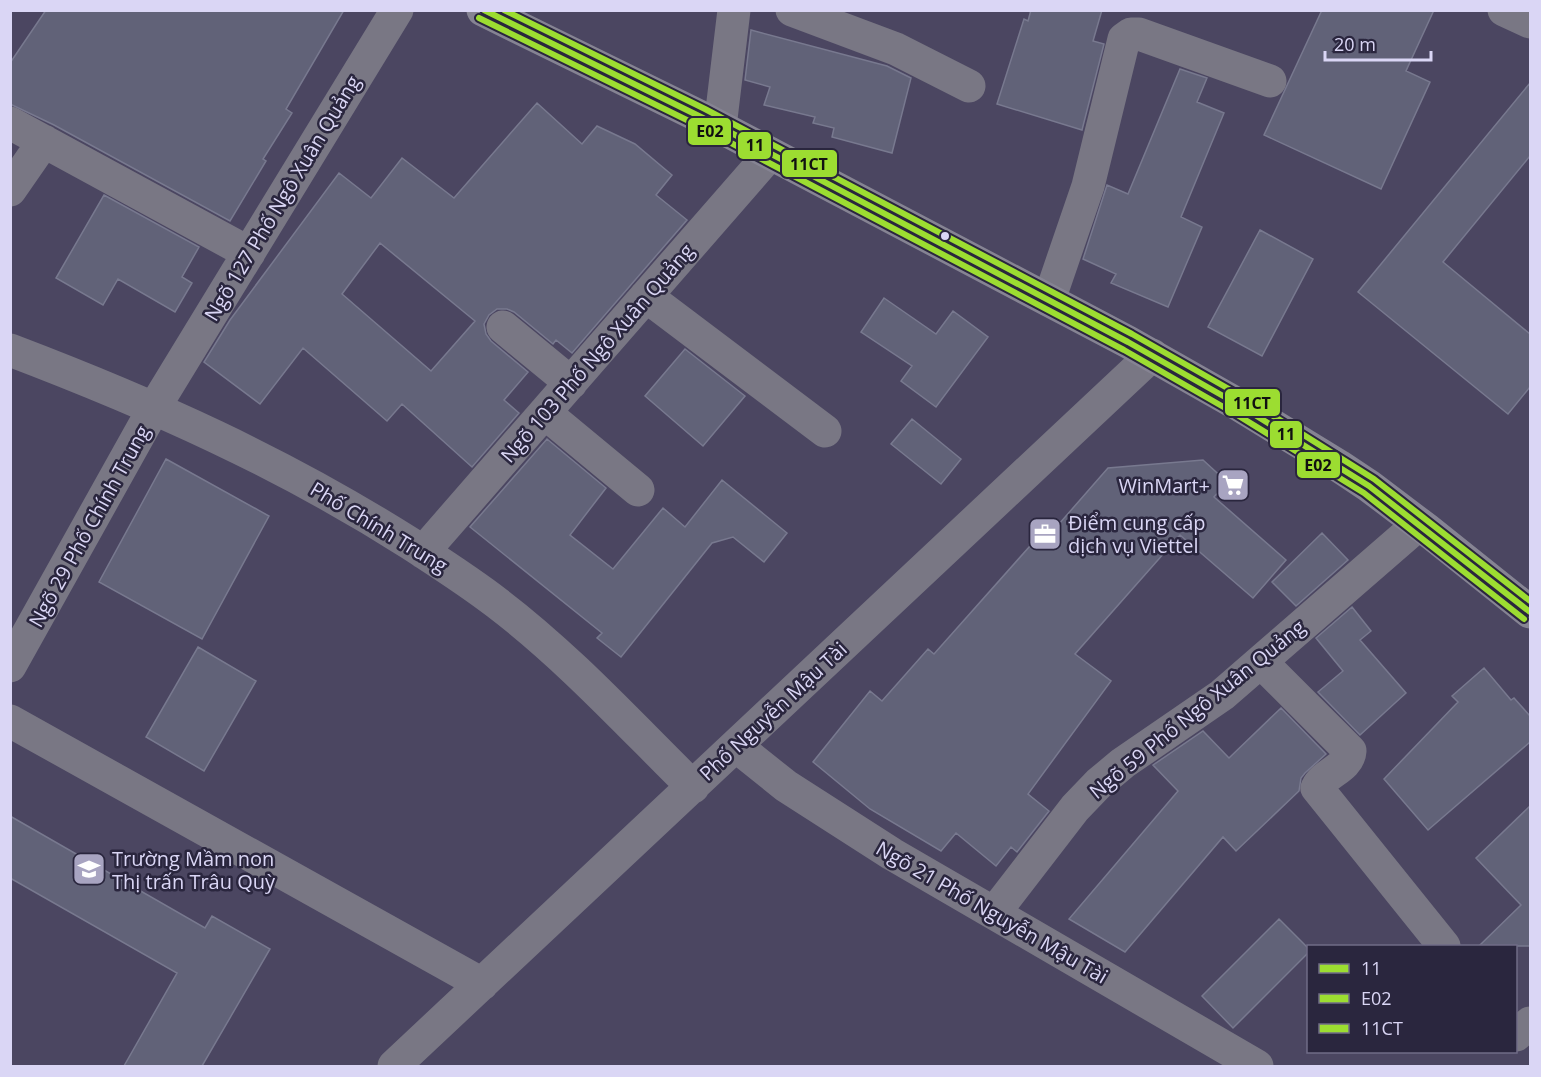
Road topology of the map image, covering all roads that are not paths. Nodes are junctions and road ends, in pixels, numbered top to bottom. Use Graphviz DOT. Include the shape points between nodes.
graph roads {
  1 [pos="397,10"];
  2 [pos="483,10"];
  3 [pos="734,10"];
  4 [pos="792,10"];
  5 [pos="1504,10"];
  6 [pos="1530,22"];
  7 [pos="1270,81"];
  8 [pos="969,87"];
  9 [pos="10,123"];
  10 [pos="720,127"];
  11 [pos="44,141"];
  12 [pos="770,154"];
  13 [pos="10,190"];
  14 [pos="249,253"];
  15 [pos="646,296"];
  16 [pos="1049,300"];
  17 [pos="503,327"];
  18 [pos="10,350"];
  19 [pos="1152,356"];
  20 [pos="571,383"];
  21 [pos="161,397"];
  22 [pos="545,413"];
  23 [pos="825,431"];
  24 [pos="638,490"];
  25 [pos="1419,524"];
  26 [pos="423,552"];
  27 [pos="1530,612"];
  28 [pos="1261,662"];
  29 [pos="10,666"];
  30 [pos="10,721"];
  31 [pos="735,746"];
  32 [pos="693,787"];
  33 [pos="994,913"];
  34 [pos="1443,945"];
  35 [pos="482,984"];
  36 [pos="1530,1023"];
  37 [pos="1517,1033"];
  38 [pos="394,1066"];
  39 [pos="1257,1066"];
  1 -- 14 [label="street, Ngõ 127 Phố Ngô Xuân Quảng"];
  2 -- 10 [label="main road"];
  3 -- 10 [label="street"];
  4 -- 8 [label="street" via="896,49"];
  5 -- 6 [label="street"];
  7 -- 16 [label="street" via="1139,34 1131,33 1124,39 1088,186"];
  9 -- 11 [label="street"];
  10 -- 12 [label="main road"];
  11 -- 13 [label="street"];
  11 -- 14 [label="street"];
  12 -- 15 [label="street, Ngõ 103 Phố Ngô Xuân Quảng"];
  12 -- 16 [label="main road"];
  14 -- 21 [label="street, Ngõ 127 Phố Ngô Xuân Quảng"];
  15 -- 20 [label="street, Ngõ 103 Phố Ngô Xuân Quảng"];
  15 -- 23 [label="street"];
  16 -- 19 [label="main road"];
  17 -- 20 [label="street"];
  18 -- 21 [label="street, Phố Chính Trung"];
  19 -- 25 [label="main road" via="1339,466"];
  19 -- 31 [label="street, Phố Nguyễn Mậu Tài"];
  20 -- 22 [label="street, Ngõ 103 Phố Ngô Xuân Quảng"];
  21 -- 26 [label="street, Phố Chính Trung"];
  21 -- 29 [label="street, Ngõ 29 Phố Chính Trung"];
  22 -- 24 [label="street"];
  22 -- 26 [label="street, Ngõ 103 Phố Ngô Xuân Quảng"];
  25 -- 27 [label="main road"];
  25 -- 28 [label="street, Ngõ 59 Phố Ngô Xuân Quảng"];
  26 -- 32 [label="street, Phố Chính Trung" via="541,638"];
  28 -- 33 [label="street, Ngõ 59 Phố Ngô Xuân Quảng" via="1203,710 1099,783"];
  28 -- 34 [label="street" via="1348,748 1350,756 1317,788"];
  30 -- 35 [label="street"];
  31 -- 32 [label="street, Phố Nguyễn Mậu Tài"];
  31 -- 33 [label="street, Ngõ 21 Phố Nguyễn Mậu Tài" via="786,786 872,842"];
  32 -- 35 [label="street, Phố Nguyễn Mậu Tài"];
  33 -- 39 [label="street, Ngõ 21 Phố Nguyễn Mậu Tài"];
  35 -- 38 [label="street, Phố Nguyễn Mậu Tài"];
  36 -- 37 [label="street"];
}
